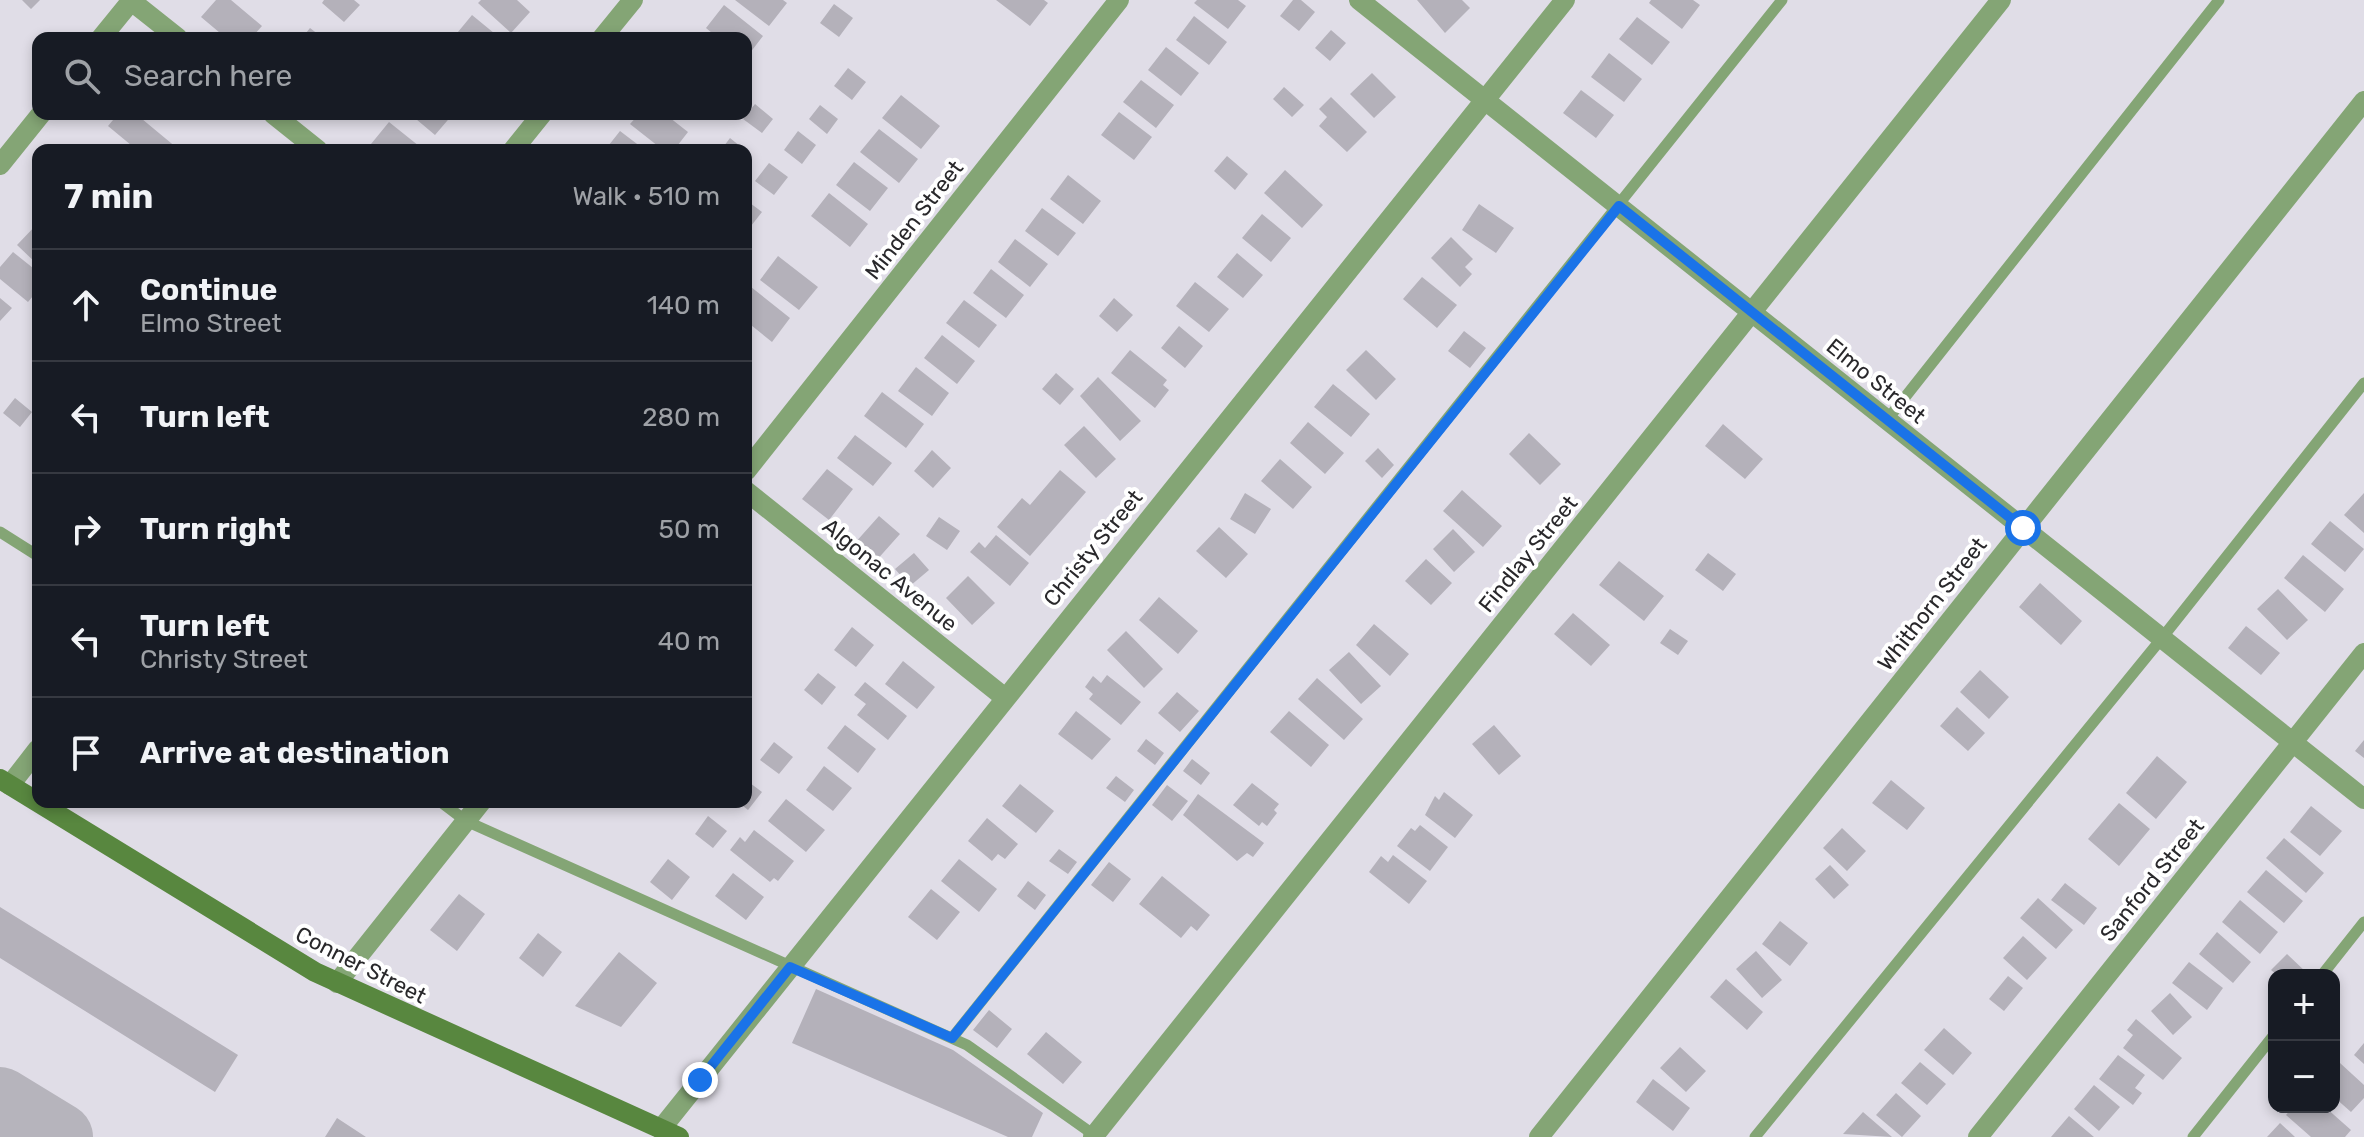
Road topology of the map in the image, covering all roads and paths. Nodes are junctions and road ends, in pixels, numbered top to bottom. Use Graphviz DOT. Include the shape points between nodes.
graph roads {
  1 [pos="131,0"];
  2 [pos="633,0"];
  3 [pos="1119,0"];
  4 [pos="1359,0"];
  5 [pos="1565,0"];
  6 [pos="1782,0"];
  7 [pos="2001,0"];
  8 [pos="2219,0"];
  9 [pos="106,32"];
  10 [pos="171,32"];
  11 [pos="607,32"];
  12 [pos="1485,100"];
  13 [pos="2364,101"];
  14 [pos="36,120"];
  15 [pos="280,120"];
  16 [pos="537,120"];
  17 [pos="310,144"];
  18 [pos="518,144"];
  19 [pos="0,165"];
  20 [pos="1619,206"];
  21 [pos="1752,312"];
  22 [pos="2364,383"];
  23 [pos="1887,420"];
  24 [pos="752,463"];
  25 [pos="752,496"];
  26 [pos="2023,528"];
  27 [pos="0,532"];
  28 [pos="32,552"];
  29 [pos="2162,638"];
  30 [pos="2364,653"];
  31 [pos="1004,697"];
  32 [pos="2293,742"];
  33 [pos="32,755"];
  34 [pos="5,782"];
  35 [pos="32,798"];
  36 [pos="2364,799"];
  37 [pos="48,808"];
  38 [pos="449,808"];
  39 [pos="476,808"];
  40 [pos="466,821"];
  41 [pos="2364,922"];
  42 [pos="790,967"];
  43 [pos="2327,969"];
  44 [pos="337,983"];
  45 [pos="952,1038"];
  46 [pos="2269,1041"];
  47 [pos="670,1133"];
  48 [pos="1095,1136"];
  49 [pos="1539,1137"];
  50 [pos="1755,1137"];
  51 [pos="1978,1137"];
  52 [pos="2193,1137"];
  1 -- 9 [label="street"];
  1 -- 10 [label="street"];
  2 -- 11 [label="street"];
  3 -- 24 [label="street, Minden Street"];
  4 -- 12 [label="street, Elmo Street"];
  5 -- 12 [label="street, Christy Street"];
  6 -- 20 [label="lane"];
  7 -- 21 [label="street, Findlay Street"];
  8 -- 23 [label="lane"];
  12 -- 20 [label="street, Elmo Street"];
  12 -- 31 [label="street, Christy Street"];
  13 -- 26 [label="street, Whithorn Street"];
  14 -- 19 [label="street"];
  15 -- 17 [label="street"];
  16 -- 18 [label="street"];
  20 -- 21 [label="street, Elmo Street"];
  20 -- 45 [label="lane"];
  21 -- 23 [label="street, Elmo Street"];
  21 -- 48 [label="street, Findlay Street"];
  22 -- 29 [label="lane"];
  23 -- 26 [label="street, Elmo Street"];
  25 -- 31 [label="street, Algonac Avenue"];
  26 -- 29 [label="street, Elmo Street"];
  26 -- 49 [label="street, Whithorn Street"];
  27 -- 28 [label="lane"];
  29 -- 32 [label="street, Elmo Street"];
  29 -- 50 [label="lane"];
  30 -- 32 [label="street, Sanford Street"];
  31 -- 42 [label="street, Christy Street"];
  32 -- 36 [label="street, Elmo Street"];
  32 -- 51 [label="street, Sanford Street"];
  33 -- 34 [label="street"];
  34 -- 35 [label="main road, Conner Street"];
  37 -- 44 [label="main road, Conner Street"];
  38 -- 40 [label="lane"];
  39 -- 40 [label="street"];
  40 -- 42 [label="lane"];
  40 -- 44 [label="street"];
  41 -- 43 [label="lane"];
  42 -- 45 [label="lane"];
  42 -- 47 [label="street, Christy Street"];
  44 -- 47 [label="main road, Conner Street"];
  45 -- 48 [label="lane"];
  46 -- 52 [label="lane"];
}
